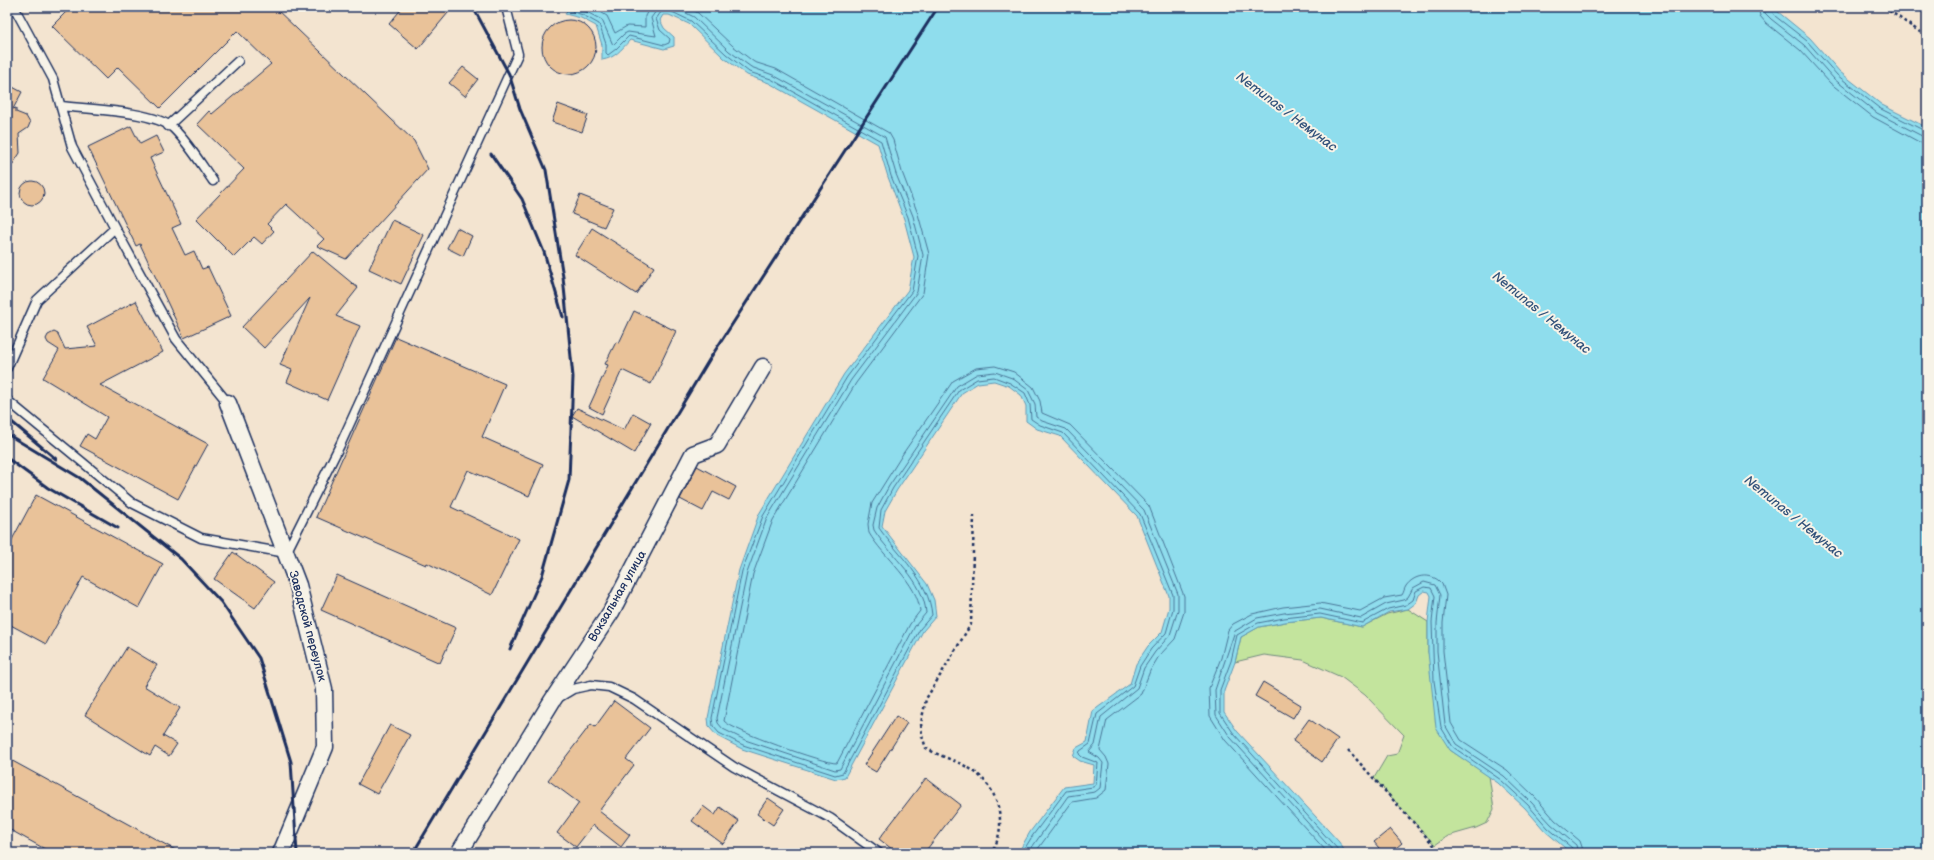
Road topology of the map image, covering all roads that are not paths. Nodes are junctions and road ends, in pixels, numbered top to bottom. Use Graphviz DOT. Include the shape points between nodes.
graph roads {
  1 [pos="14,7"];
  2 [pos="506,7"];
  3 [pos="238,61"];
  4 [pos="60,106"];
  5 [pos="168,126"];
  6 [pos="213,181"];
  7 [pos="115,228"];
  8 [pos="763,367"];
  9 [pos="7,368"];
  10 [pos="7,400"];
  11 [pos="228,403"];
  12 [pos="286,553"];
  13 [pos="552,701"];
  14 [pos="281,853"];
  15 [pos="459,853"];
  16 [pos="879,853"];
  1 -- 4 [label="lane" via="53,79"];
  2 -- 12 [label="lane" via="518,54 341,443"];
  3 -- 5 [label="lane"];
  4 -- 5 [label="lane" via="135,113"];
  4 -- 7 [label="lane" via="72,146"];
  5 -- 6 [label="lane" via="173,128"];
  7 -- 9 [label="lane" via="37,300"];
  7 -- 11 [label="lane" via="176,339"];
  8 -- 13 [label="street, Вокзальная улица" via="717,445 693,454 611,612"];
  10 -- 12 [label="lane" via="132,504 201,538"];
  11 -- 12 [label="street, Заводской переулок"];
  12 -- 14 [label="street, Заводской переулок" via="298,585 324,689 325,747"];
  13 -- 15 [label="street, Вокзальная улица"];
  13 -- 16 [label="lane" via="573,689 585,686 609,687 634,699 734,767 830,818"];
}
